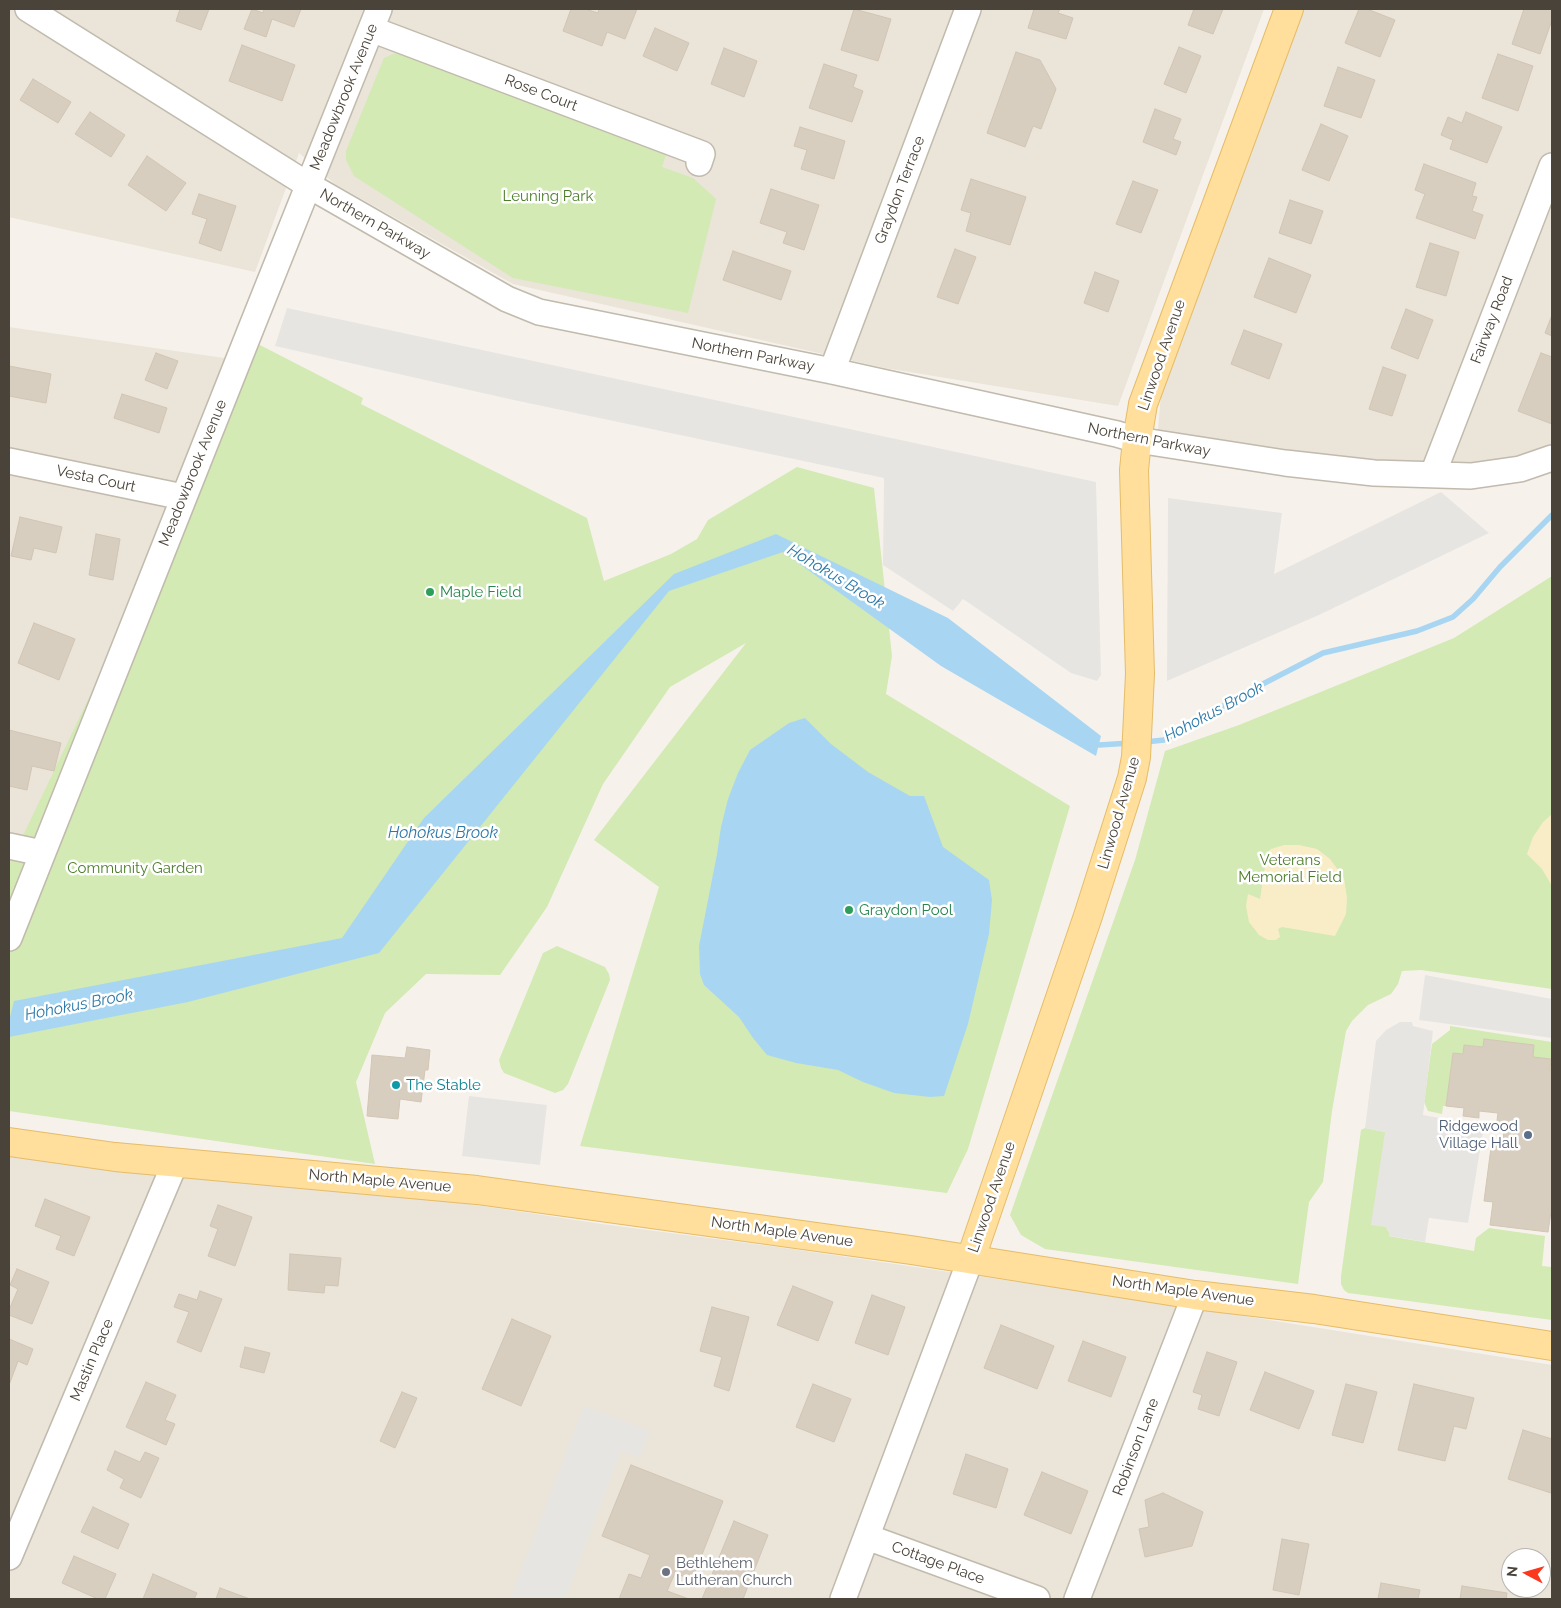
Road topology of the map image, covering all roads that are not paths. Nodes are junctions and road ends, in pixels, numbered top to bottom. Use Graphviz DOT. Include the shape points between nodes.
graph roads {
  1 [pos="28,9"];
  2 [pos="968,9"];
  3 [pos="1289,9"];
  4 [pos="375,19"];
  5 [pos="699,163"];
  6 [pos="1552,166"];
  7 [pos="308,185"];
  8 [pos="832,371"];
  9 [pos="1137,440"];
  10 [pos="1552,458"];
  11 [pos="9,460"];
  12 [pos="1433,474"];
  13 [pos="183,497"];
  14 [pos="9,846"];
  15 [pos="42,853"];
  16 [pos="9,938"];
  17 [pos="9,1142"];
  18 [pos="175,1163"];
  19 [pos="971,1258"];
  20 [pos="1195,1295"];
  21 [pos="1552,1346"];
  22 [pos="867,1537"];
  23 [pos="9,1557"];
  24 [pos="843,1599"];
  25 [pos="1037,1599"];
  26 [pos="1076,1599"];
  1 -- 7 [label="street, Northern Parkway"];
  2 -- 8 [label="street, Graydon Terrace"];
  3 -- 9 [label="main road, Linwood Avenue" via="1143,404"];
  4 -- 5 [label="street, Rose Court" via="702,154"];
  4 -- 7 [label="street, Meadowbrook Avenue"];
  6 -- 12 [label="street, Fairway Road"];
  7 -- 8 [label="street, Northern Parkway" via="507,299 539,312"];
  7 -- 13 [label="street, Meadowbrook Avenue"];
  8 -- 9 [label="street, Northern Parkway"];
  9 -- 12 [label="street, Northern Parkway" via="1284,463 1374,473"];
  9 -- 19 [label="main road, Linwood Avenue" via="1134,470 1140,702 1132,778"];
  10 -- 12 [label="street, Northern Parkway" via="1520,469 1471,476"];
  11 -- 13 [label="street, Vesta Court"];
  13 -- 15 [label="street, Meadowbrook Avenue"];
  14 -- 15 [label="street"];
  15 -- 16 [label="street, Meadowbrook Avenue"];
  17 -- 18 [label="main road, North Maple Avenue"];
  18 -- 19 [label="main road, North Maple Avenue" via="476,1190"];
  18 -- 23 [label="street, Mastin Place"];
  19 -- 20 [label="main road, North Maple Avenue"];
  19 -- 22 [label="street, Linwood Avenue"];
  20 -- 21 [label="main road, North Maple Avenue" via="1314,1309"];
  20 -- 26 [label="street, Robinson Lane"];
  22 -- 24 [label="street, Linwood Avenue"];
  22 -- 25 [label="street, Cottage Place"];
}
